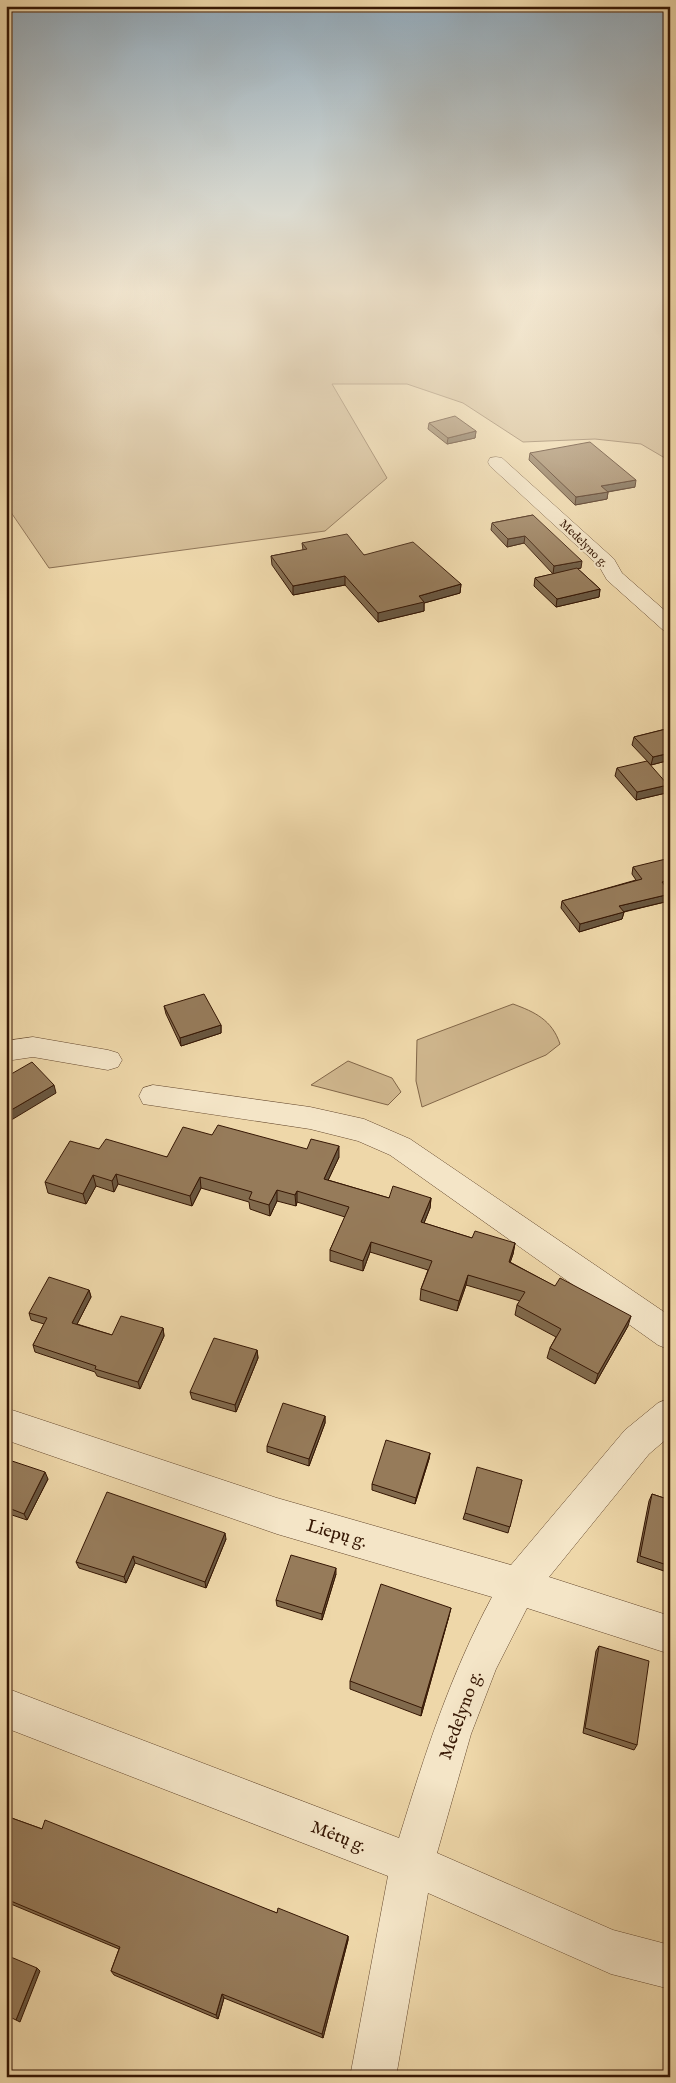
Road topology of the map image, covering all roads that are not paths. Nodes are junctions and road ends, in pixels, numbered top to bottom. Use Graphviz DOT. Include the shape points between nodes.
graph roads {
  1 [pos="496,462"];
  2 [pos="670,626"];
  3 [pos="6,1051"];
  4 [pos="108,1060"];
  5 [pos="154,1096"];
  6 [pos="670,1336"];
  7 [pos="670,1414"];
  8 [pos="6,1424"];
  9 [pos="518,1586"];
  10 [pos="670,1635"];
  11 [pos="6,1708"];
  12 [pos="412,1864"];
  13 [pos="670,1967"];
  14 [pos="374,2077"];
  1 -- 2 [label="street, Medelyno g." via="607,563 614,576"];
  3 -- 4 [label="street" via="33,1048"];
  5 -- 6 [label="street" via="310,1118 364,1131 400,1147"];
  7 -- 9 [label="street, Medelyno g." via="637,1442"];
  8 -- 9 [label="street, Liepų g." via="277,1516"];
  9 -- 10 [label="street, Liepų g."];
  9 -- 12 [label="street, Medelyno g." via="480,1659 451,1734"];
  11 -- 12 [label="street, Mėtų g."];
  12 -- 13 [label="street, Mėtų g." via="610,1952"];
  12 -- 14 [label="street, Medelyno g."];
}
